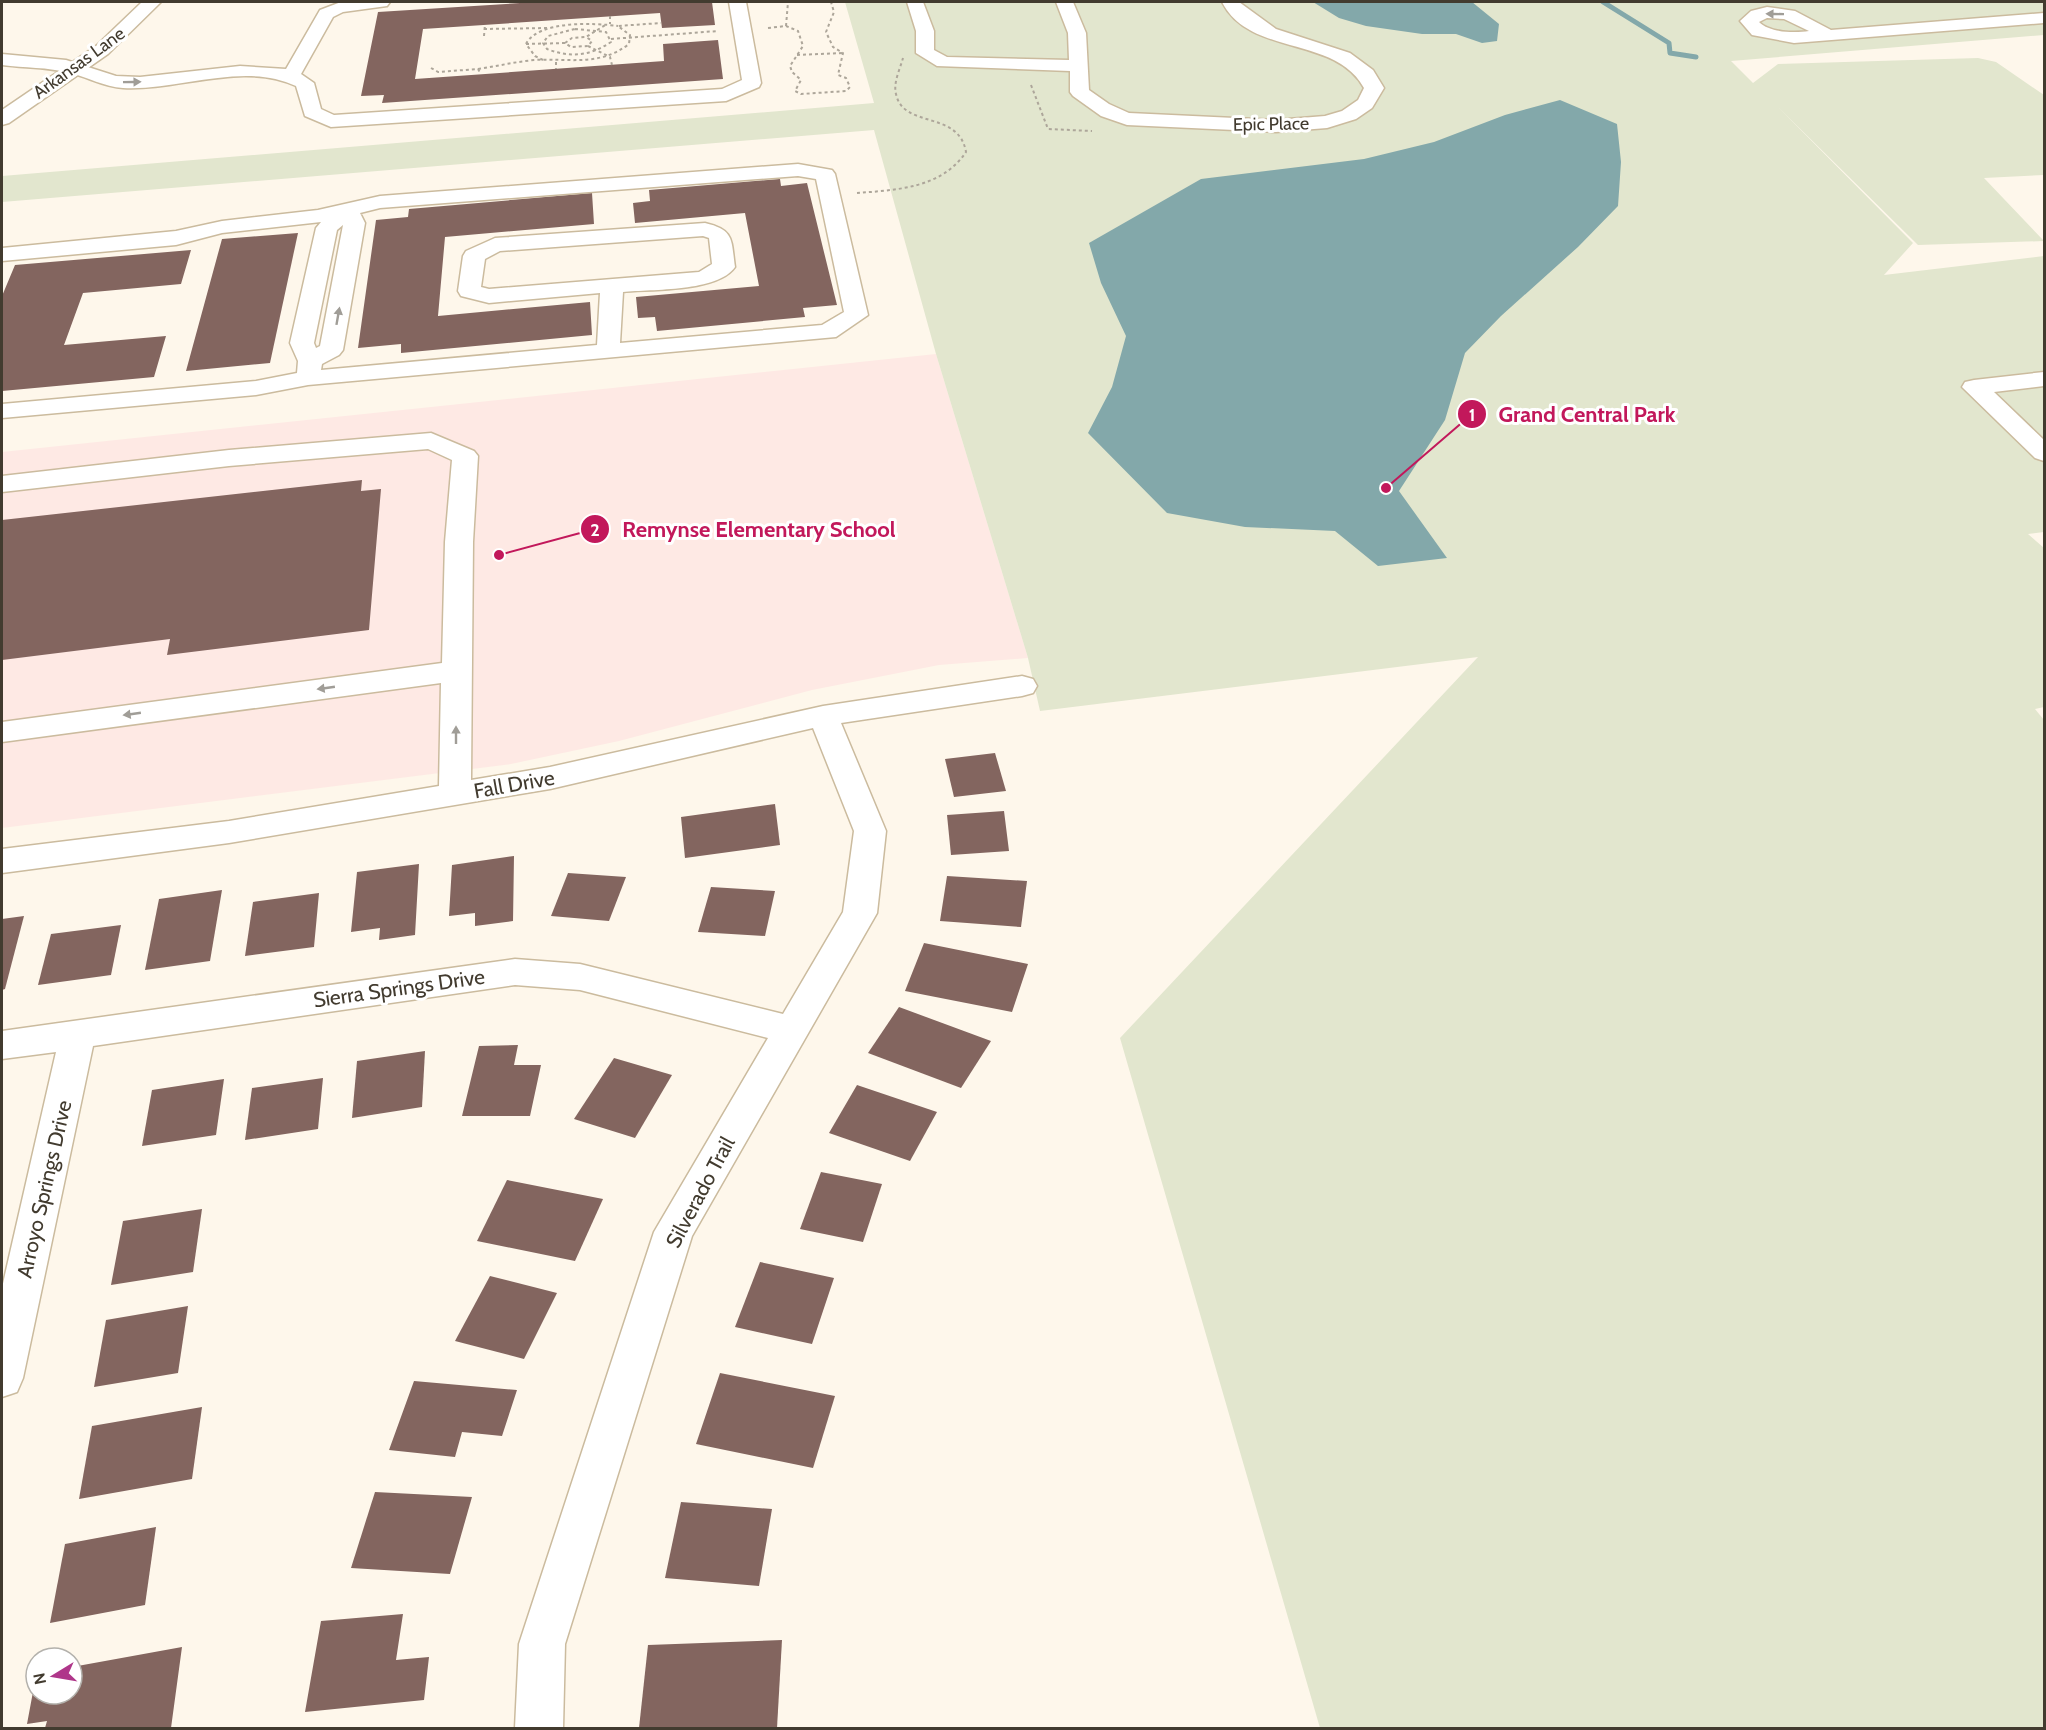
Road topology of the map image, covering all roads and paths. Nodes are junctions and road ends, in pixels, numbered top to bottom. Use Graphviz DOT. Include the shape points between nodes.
graph roads {
  1 [pos="152,2"];
  2 [pos="381,2"];
  3 [pos="737,2"];
  4 [pos="788,2"];
  5 [pos="831,2"];
  6 [pos="915,2"];
  7 [pos="1065,2"];
  8 [pos="1230,2"];
  9 [pos="610,16"];
  10 [pos="2044,18"];
  11 [pos="661,23"];
  12 [pos="485,24"];
  13 [pos="608,24"];
  14 [pos="618,26"];
  15 [pos="552,27"];
  16 [pos="484,29"];
  17 [pos="598,30"];
  18 [pos="742,30"];
  19 [pos="1827,35"];
  20 [pos="484,36"];
  21 [pos="586,37"];
  22 [pos="630,37"];
  23 [pos="611,39"];
  24 [pos="565,43"];
  25 [pos="526,44"];
  26 [pos="543,44"];
  27 [pos="588,46"];
  28 [pos="73,48"];
  29 [pos="598,51"];
  30 [pos="904,52"];
  31 [pos="843,53"];
  32 [pos="797,55"];
  33 [pos="818,55"];
  34 [pos="610,57"];
  35 [pos="815,59"];
  36 [pos="2,60"];
  37 [pos="544,60"];
  38 [pos="556,62"];
  39 [pos="50,63"];
  40 [pos="296,65"];
  41 [pos="612,65"];
  42 [pos="1024,65"];
  43 [pos="1078,66"];
  44 [pos="76,68"];
  45 [pos="431,68"];
  46 [pos="478,69"];
  47 [pos="556,69"];
  48 [pos="481,74"];
  49 [pos="21,83"];
  50 [pos="2,119"];
  51 [pos="1048,129"];
  52 [pos="829,195"];
  53 [pos="348,209"];
  54 [pos="605,211"];
  55 [pos="2,254"];
  56 [pos="612,285"];
  57 [pos="608,352"];
  58 [pos="309,370"];
  59 [pos="2044,379"];
  60 [pos="2,411"];
  61 [pos="2044,453"];
  62 [pos="2,484"];
  63 [pos="456,671"];
  64 [pos="1022,686"];
  65 [pos="823,716"];
  66 [pos="2,732"];
  67 [pos="456,794"];
  68 [pos="2,861"];
  69 [pos="792,1030"];
  70 [pos="78,1034"];
  71 [pos="2,1045"];
  72 [pos="2,1378"];
  73 [pos="539,1728"];
  1 -- 44 [label="street, Arkansas Lane" via="129,27"];
  2 -- 40 [label="street" via="339,7 326,14"];
  3 -- 18 [label="street"];
  4 -- 32 [label="path" via="786,26 798,31 802,46"];
  5 -- 31 [label="path" via="834,12 826,32 833,47"];
  6 -- 42 [label="street" via="925,31 925,53 932,58 944,62"];
  7 -- 43 [label="street, Epic Place" via="1077,33"];
  8 -- 43 [label="street, Epic Place" via="1245,18 1271,34 1356,63 1366,71 1374,88 1368,103 1328,121 1291,126 1126,119 1097,107 1080,92"];
  9 -- 13 [label="path"];
  10 -- 19 [label="street"];
  11 -- 14 [label="path"];
  12 -- 16 [label="path"];
  13 -- 14 [label="path"];
  13 -- 15 [label="path"];
  13 -- 17 [label="path"];
  14 -- 22 [label="path"];
  15 -- 16 [label="path"];
  15 -- 25 [label="path" via="529,38"];
  16 -- 20 [label="path"];
  17 -- 21 [label="path"];
  17 -- 23 [label="path"];
  17 -- 26 [label="path" via="575,28 559,32 548,36"];
  18 -- 22 [label="path"];
  18 -- 40 [label="street" via="752,83 726,95 331,122 312,112"];
  21 -- 24 [label="path"];
  21 -- 27 [label="path" via="592,41"];
  22 -- 23 [label="path"];
  22 -- 34 [label="path" via="629,44"];
  23 -- 29 [label="path"];
  24 -- 26 [label="path"];
  24 -- 27 [label="path" via="571,47"];
  25 -- 26 [label="path"];
  25 -- 37 [label="path"];
  26 -- 29 [label="path" via="559,54"];
  27 -- 29 [label="path"];
  28 -- 39 [label="street, Arkansas Lane"];
  29 -- 34 [label="path"];
  30 -- 52 [label="path" via="896,97 908,110 959,133 966,146 963,159 937,177 903,189"];
  31 -- 32 [label="path" via="838,75 846,78 850,87 846,91 801,94 795,91 801,80 790,66"];
  31 -- 33 [label="path"];
  32 -- 33 [label="path"];
  33 -- 35 [label="path"];
  34 -- 38 [label="path"];
  34 -- 41 [label="path"];
  36 -- 39 [label="street"];
  37 -- 38 [label="path"];
  37 -- 46 [label="path"];
  38 -- 47 [label="path"];
  39 -- 44 [label="street"];
  39 -- 49 [label="street, Arkansas Lane"];
  40 -- 44 [label="street" via="145,82 119,82"];
  42 -- 43 [label="street"];
  42 -- 51 [label="path"];
  44 -- 50 [label="street, Arkansas Lane"];
  45 -- 46 [label="path" via="438,72"];
  46 -- 48 [label="path"];
  52 -- 54 [label="street" via="825,174 798,170"];
  52 -- 57 [label="street" via="856,315 828,332"];
  53 -- 54 [label="street" via="380,202"];
  53 -- 55 [label="street" via="222,227 176,238"];
  53 -- 58 [label="street" via="354,223 331,350"];
  54 -- 56 [label="street" via="718,234 724,267 704,278"];
  54 -- 56 [label="street" via="495,245 474,256 469,291 489,296"];
  56 -- 57 [label="street"];
  57 -- 58 [label="street"];
  58 -- 60 [label="street" via="256,388"];
  59 -- 61 [label="street" via="1974,387"];
  62 -- 63 [label="street" via="230,458 430,441 465,456"];
  63 -- 66 [label="street, one-way"];
  67 -- 63 [label="street, one-way"];
  64 -- 65 [label="street, Fall Drive"];
  65 -- 67 [label="street, Fall Drive" via="550,778"];
  65 -- 69 [label="street, Silverado Trail" via="870,831 860,914"];
  67 -- 68 [label="street, Fall Drive" via="229,832"];
  69 -- 70 [label="street, Sierra Springs Drive" via="580,977 515,972"];
  69 -- 73 [label="street, Silverado Trail" via="674,1232 542,1644"];
  70 -- 71 [label="street, Sierra Springs Drive"];
  70 -- 72 [label="street, Arroyo Springs Drive"];
}
